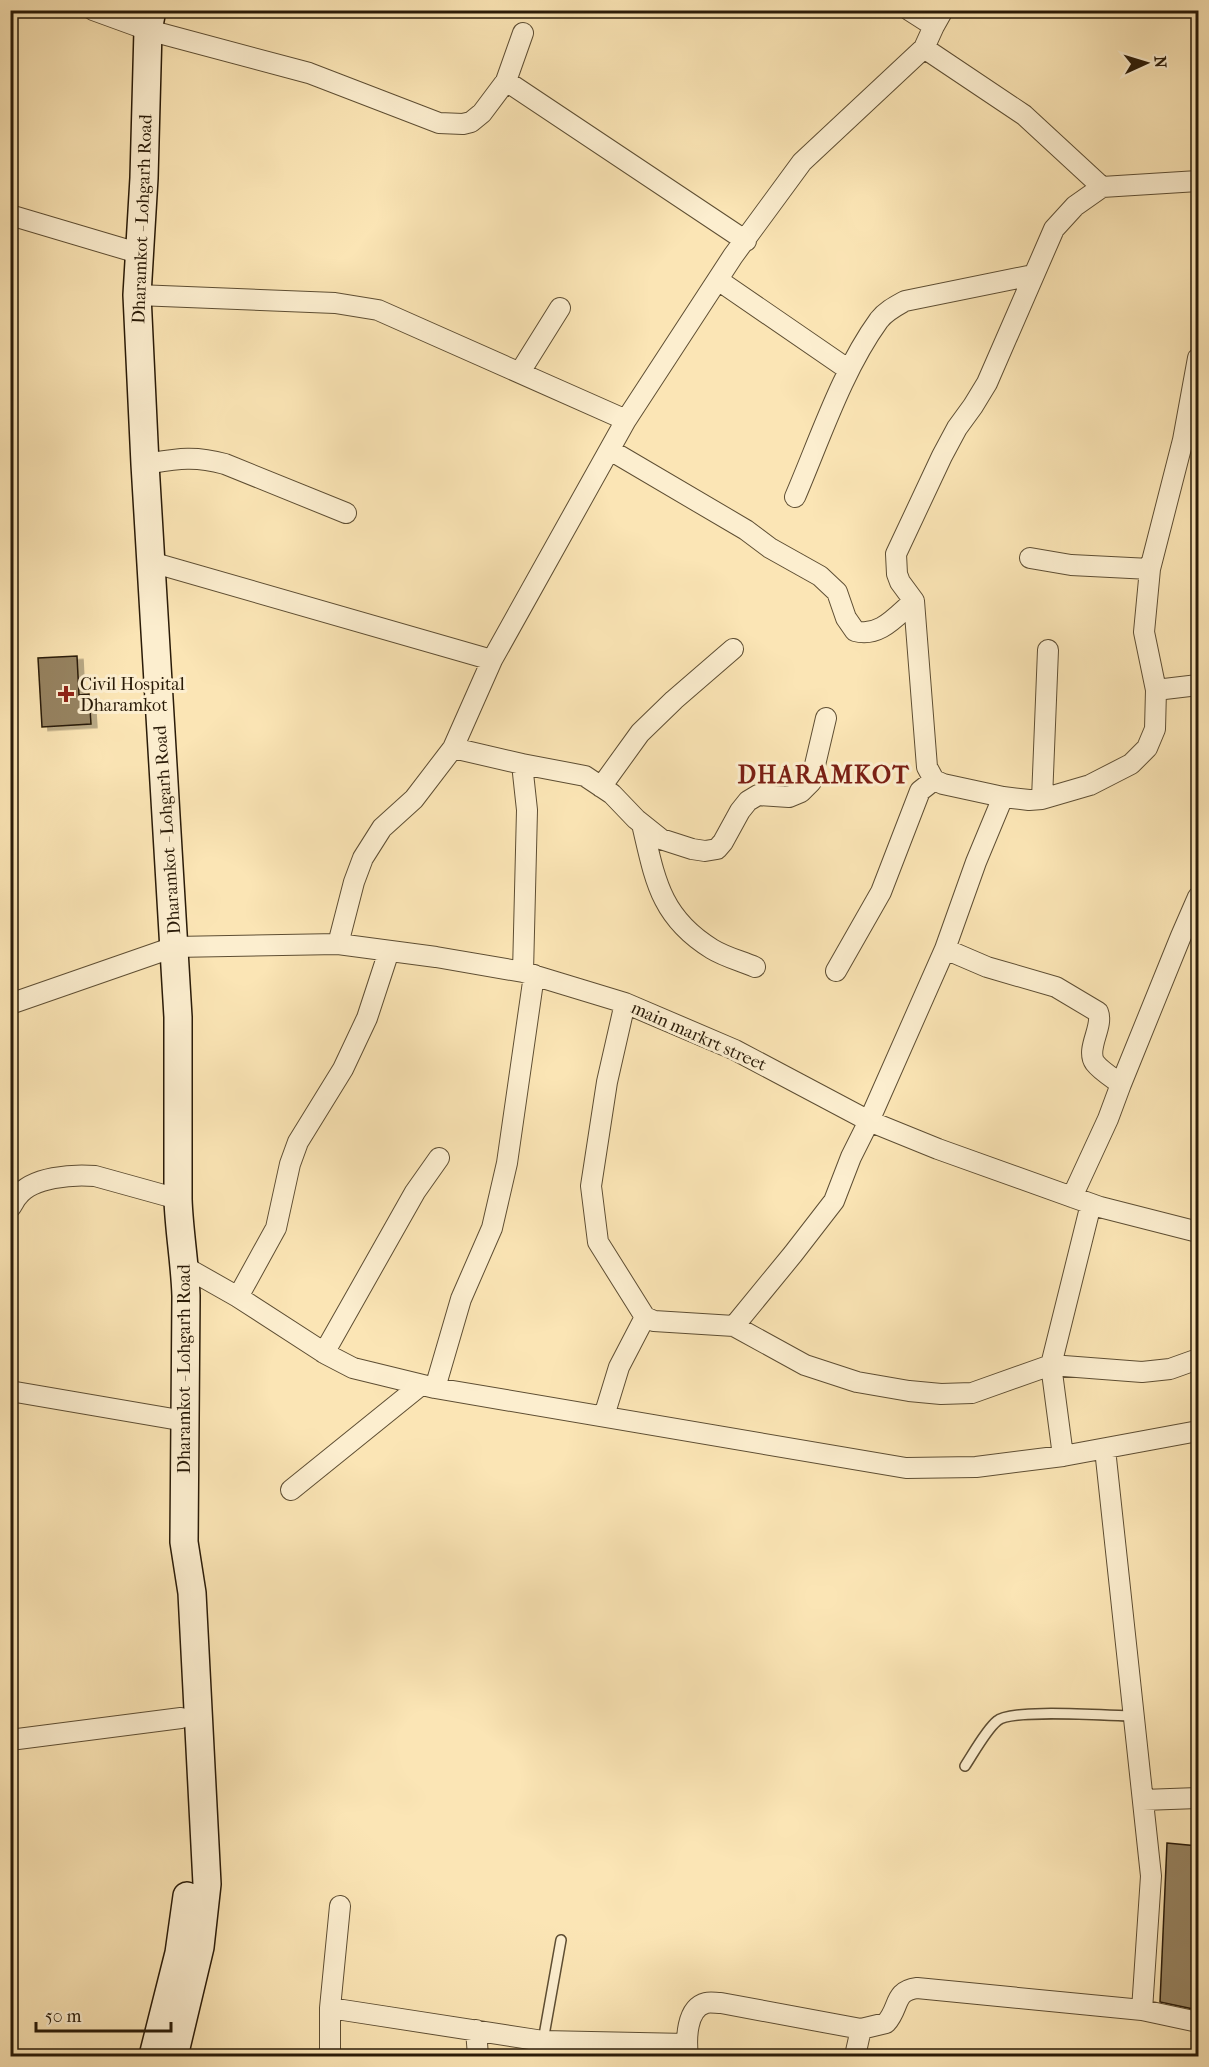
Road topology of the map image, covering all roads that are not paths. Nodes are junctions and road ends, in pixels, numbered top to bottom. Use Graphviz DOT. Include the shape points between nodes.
graph roads {
  1 [pos="93,10"];
  2 [pos="909,10"];
  3 [pos="939,18"];
  4 [pos="150,20"];
  5 [pos="523,33"];
  6 [pos="924,48"];
  7 [pos="506,81"];
  8 [pos="1198,181"];
  9 [pos="1102,187"];
  10 [pos="10,215"];
  11 [pos="746,241"];
  12 [pos="138,253"];
  13 [pos="1033,275"];
  14 [pos="718,280"];
  15 [pos="137,296"];
  16 [pos="560,308"];
  17 [pos="1198,363"];
  18 [pos="849,370"];
  19 [pos="520,372"];
  20 [pos="626,420"];
  21 [pos="610,450"];
  22 [pos="145,464"];
  23 [pos="795,497"];
  24 [pos="346,513"];
  25 [pos="1030,558"];
  26 [pos="150,562"];
  27 [pos="1150,569"];
  28 [pos="914,601"];
  29 [pos="733,649"];
  30 [pos="1048,650"];
  31 [pos="492,660"];
  32 [pos="1198,685"];
  33 [pos="1156,690"];
  34 [pos="826,718"];
  35 [pos="453,748"];
  36 [pos="522,764"];
  37 [pos="934,780"];
  38 [pos="601,787"];
  39 [pos="1003,797"];
  40 [pos="1042,799"];
  41 [pos="642,824"];
  42 [pos="1198,897"];
  43 [pos="338,944"];
  44 [pos="174,947"];
  45 [pos="945,949"];
  46 [pos="389,951"];
  47 [pos="755,967"];
  48 [pos="836,971"];
  49 [pos="528,974"];
  50 [pos="625,1003"];
  51 [pos="10,1004"];
  52 [pos="1121,1084"];
  53 [pos="869,1121"];
  54 [pos="439,1158"];
  55 [pos="1072,1197"];
  56 [pos="178,1199"];
  57 [pos="1091,1204"];
  58 [pos="10,1208"];
  59 [pos="1198,1232"];
  60 [pos="185,1267"];
  61 [pos="238,1297"];
  62 [pos="645,1317"];
  63 [pos="734,1326"];
  64 [pos="324,1353"];
  65 [pos="1198,1359"];
  66 [pos="1051,1365"];
  67 [pos="428,1387"];
  68 [pos="10,1390"];
  69 [pos="604,1416"];
  70 [pos="185,1421"];
  71 [pos="1198,1431"];
  72 [pos="1105,1449"];
  73 [pos="1063,1456"];
  74 [pos="291,1490"];
  75 [pos="184,1542"];
  76 [pos="1134,1716"];
  77 [pos="181,1718"];
  78 [pos="10,1740"];
  79 [pos="965,1766"];
  80 [pos="1198,1798"];
  81 [pos="1143,1800"];
  82 [pos="340,1906"];
  83 [pos="561,1940"];
  84 [pos="330,2008"];
  85 [pos="1142,2010"];
  86 [pos="1198,2022"];
  87 [pos="861,2029"];
  88 [pos="476,2030"];
  89 [pos="543,2041"];
  90 [pos="687,2050"];
  91 [pos="153,2056"];
  92 [pos="174,2056"];
  93 [pos="330,2056"];
  94 [pos="478,2056"];
  95 [pos="855,2056"];
  1 -- 4 [label="street"];
  2 -- 3 [label="street"];
  3 -- 6 [label="street"];
  4 -- 7 [label="street" via="309,73 439,123 471,122"];
  4 -- 12 [label="street, Dharamkot - Lohgarh Road"];
  5 -- 7 [label="street"];
  6 -- 9 [label="street" via="1024,115"];
  6 -- 11 [label="street" via="802,162"];
  7 -- 11 [label="street"];
  8 -- 9 [label="street"];
  9 -- 13 [label="street" via="1075,206 1054,229"];
  10 -- 12 [label="street"];
  11 -- 14 [label="street"];
  12 -- 15 [label="street, Dharamkot - Lohgarh Road"];
  13 -- 18 [label="street" via="905,300 880,319"];
  13 -- 28 [label="street" via="987,383 942,456 896,554 900,582"];
  14 -- 18 [label="street"];
  14 -- 20 [label="street"];
  15 -- 19 [label="street" via="334,303 378,310"];
  15 -- 22 [label="street, Dharamkot - Lohgarh Road"];
  16 -- 19 [label="street"];
  17 -- 27 [label="street"];
  18 -- 23 [label="street"];
  19 -- 20 [label="street"];
  20 -- 21 [label="street"];
  21 -- 28 [label="street" via="820,576 837,592 855,631 869,634 879,630"];
  21 -- 31 [label="street"];
  22 -- 24 [label="street" via="187,457 205,459"];
  22 -- 26 [label="street, Dharamkot - Lohgarh Road"];
  25 -- 27 [label="street" via="1071,565"];
  26 -- 31 [label="street"];
  26 -- 44 [label="street, Dharamkot - Lohgarh Road"];
  27 -- 33 [label="street" via="1144,632"];
  28 -- 37 [label="street" via="927,767"];
  29 -- 38 [label="street" via="640,733"];
  30 -- 40 [label="street"];
  31 -- 35 [label="street"];
  32 -- 33 [label="street"];
  33 -- 40 [label="street" via="1155,729 1147,748 1131,764 1090,785"];
  34 -- 41 [label="street" via="811,782 789,797 758,795 748,801 717,849 692,849 661,839"];
  35 -- 36 [label="street"];
  35 -- 43 [label="street" via="414,799 382,828 363,858"];
  36 -- 38 [label="street" via="585,776"];
  36 -- 49 [label="street"];
  37 -- 39 [label="street"];
  37 -- 48 [label="street" via="920,791 881,892"];
  38 -- 41 [label="street"];
  39 -- 40 [label="street"];
  39 -- 45 [label="street"];
  41 -- 47 [label="street" via="653,873 665,903 686,931 714,951"];
  42 -- 52 [label="street"];
  43 -- 44 [label="street, main markrt street"];
  43 -- 46 [label="street, main markrt street"];
  44 -- 51 [label="street, main markrt street"];
  44 -- 56 [label="street, Dharamkot - Lohgarh Road"];
  45 -- 52 [label="street" via="987,967 1056,987 1098,1011 1100,1022 1093,1059"];
  45 -- 53 [label="street"];
  46 -- 49 [label="street, main markrt street"];
  46 -- 61 [label="street" via="367,1018 343,1069 298,1142 276,1228"];
  49 -- 50 [label="street, main markrt street"];
  49 -- 67 [label="street" via="507,1163 492,1228"];
  50 -- 53 [label="street, main markrt street" via="735,1050"];
  50 -- 62 [label="street" via="607,1082 591,1186 598,1242"];
  52 -- 55 [label="street"];
  53 -- 55 [label="street, main markrt street"];
  53 -- 63 [label="street" via="834,1201"];
  54 -- 64 [label="street" via="404,1211"];
  55 -- 57 [label="street, main markrt street"];
  56 -- 58 [label="street" via="80,1174 31,1185 18,1194"];
  56 -- 60 [label="street, Dharamkot - Lohgarh Road"];
  57 -- 59 [label="street, main markrt street"];
  57 -- 66 [label="street"];
  60 -- 61 [label="street"];
  60 -- 70 [label="street, Dharamkot - Lohgarh Road"];
  61 -- 64 [label="street"];
  62 -- 63 [label="street" via="654,1321"];
  62 -- 69 [label="street" via="619,1367"];
  63 -- 66 [label="street" via="805,1365 857,1382 909,1391 972,1393"];
  64 -- 67 [label="street" via="353,1368"];
  65 -- 66 [label="street" via="1170,1369 1142,1372"];
  66 -- 73 [label="street"];
  67 -- 69 [label="street"];
  67 -- 74 [label="street"];
  68 -- 70 [label="street"];
  69 -- 73 [label="street" via="906,1468 976,1467"];
  70 -- 75 [label="street, Dharamkot - Lohgarh Road"];
  71 -- 72 [label="street"];
  72 -- 73 [label="street"];
  72 -- 76 [label="street"];
  75 -- 77 [label="street, Dharamkot - Lohgarh Road" via="174,1592"];
  75 -- 92 [label="street, Dharamkot - Lohgarh Road" via="192,1593 207,1884 200,1947"];
  76 -- 79 [label="lane" via="1007,1716 997,1720"];
  76 -- 81 [label="street"];
  77 -- 78 [label="street"];
  77 -- 91 [label="street, Dharamkot - Lohgarh Road" via="188,1890 179,1953"];
  80 -- 81 [label="street"];
  81 -- 85 [label="street" via="1151,1876"];
  82 -- 84 [label="street"];
  83 -- 89 [label="lane"];
  84 -- 88 [label="street"];
  84 -- 93 [label="street"];
  85 -- 86 [label="street"];
  85 -- 87 [label="street" via="917,1988 901,1993 886,2023"];
  87 -- 90 [label="street" via="705,2003 695,2009 690,2022"];
  87 -- 95 [label="street"];
  88 -- 89 [label="street"];
  88 -- 94 [label="street"];
  89 -- 90 [label="street"];
}
